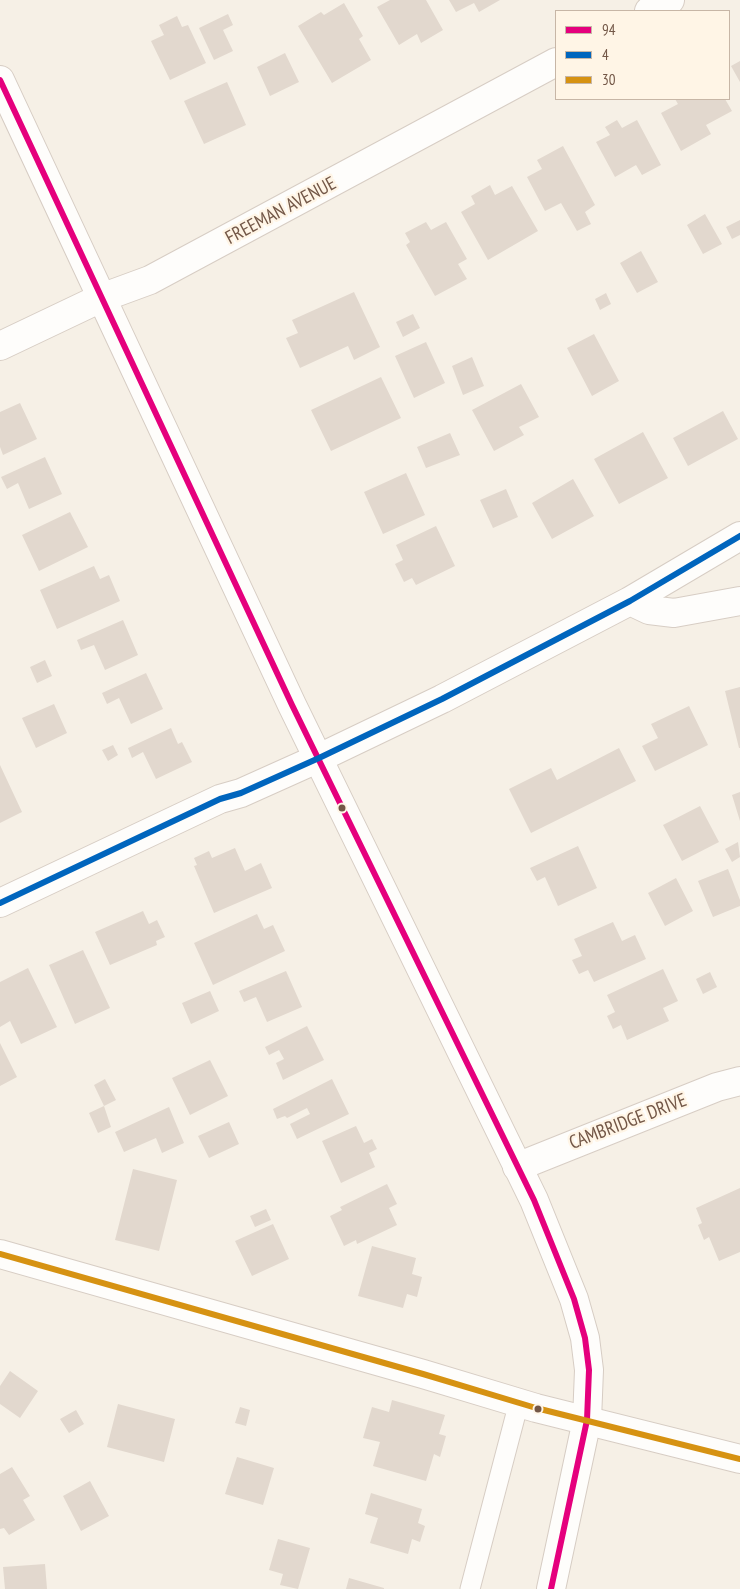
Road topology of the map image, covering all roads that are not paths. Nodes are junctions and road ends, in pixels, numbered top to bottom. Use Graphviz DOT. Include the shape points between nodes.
graph roads {
  1 [pos="670,0"];
  2 [pos="651,10"];
  3 [pos="555,63"];
  4 [pos="0,80"];
  5 [pos="101,298"];
  6 [pos="0,346"];
  7 [pos="740,536"];
  8 [pos="740,601"];
  9 [pos="630,602"];
  10 [pos="319,758"];
  11 [pos="0,903"];
  12 [pos="740,1081"];
  13 [pos="517,1167"];
  14 [pos="0,1254"];
  15 [pos="519,1402"];
  16 [pos="587,1420"];
  17 [pos="740,1459"];
  18 [pos="470,1589"];
  19 [pos="551,1589"];
  1 -- 2 [label="street"];
  3 -- 5 [label="street, FREEMAN AVENUE" via="206,251 150,280"];
  4 -- 5 [label="street"];
  5 -- 6 [label="street, FREEMAN AVENUE"];
  5 -- 10 [label="street"];
  7 -- 9 [label="street"];
  8 -- 9 [label="street" via="674,613 649,610"];
  9 -- 10 [label="street"];
  10 -- 11 [label="street" via="220,799"];
  10 -- 13 [label="street"];
  12 -- 13 [label="street, CAMBRIDGE DRIVE"];
  13 -- 16 [label="street" via="560,1260 581,1322 589,1370"];
  14 -- 15 [label="street"];
  15 -- 16 [label="street"];
  15 -- 18 [label="lane"];
  16 -- 17 [label="street"];
  16 -- 19 [label="street"];
}
